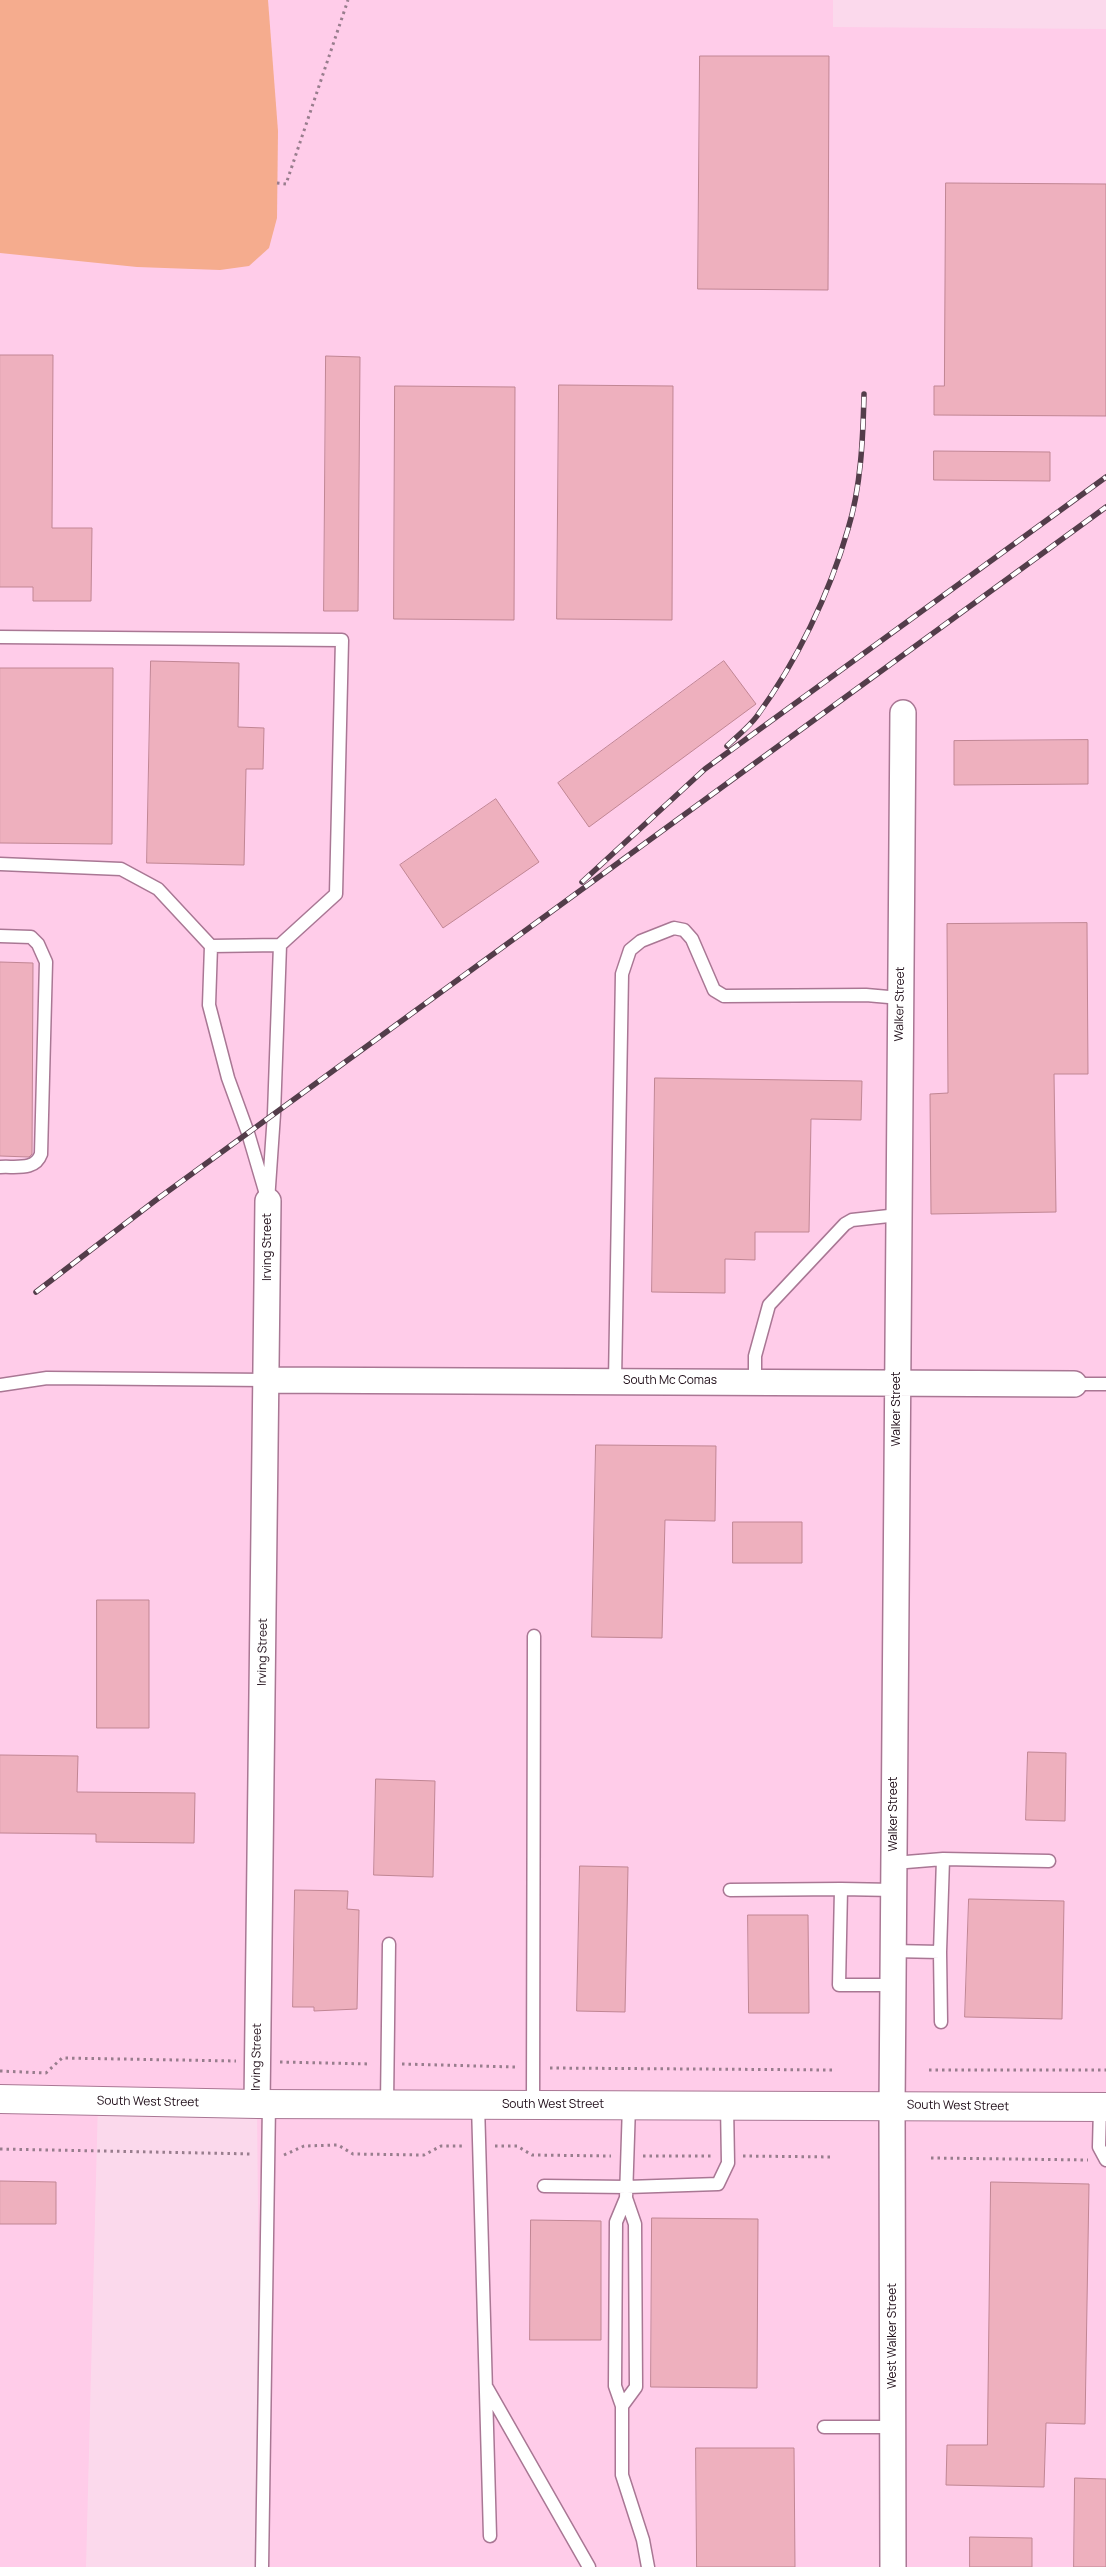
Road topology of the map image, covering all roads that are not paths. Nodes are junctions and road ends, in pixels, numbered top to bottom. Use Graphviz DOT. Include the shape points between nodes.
graph roads {
  1 [pos="0,637"];
  2 [pos="903,713"];
  3 [pos="0,864"];
  4 [pos="0,936"];
  5 [pos="280,945"];
  6 [pos="211,946"];
  7 [pos="900,998"];
  8 [pos="0,1166"];
  9 [pos="268,1201"];
  10 [pos="898,1215"];
  11 [pos="267,1380"];
  12 [pos="615,1381"];
  13 [pos="755,1381"];
  14 [pos="897,1382"];
  15 [pos="1074,1384"];
  16 [pos="1106,1384"];
  17 [pos="0,1385"];
  18 [pos="534,1636"];
  19 [pos="943,1859"];
  20 [pos="1050,1861"];
  21 [pos="894,1863"];
  22 [pos="840,1889"];
  23 [pos="730,1890"];
  24 [pos="894,1890"];
  25 [pos="390,1944"];
  26 [pos="893,1951"];
  27 [pos="940,1952"];
  28 [pos="893,1985"];
  29 [pos="941,2022"];
  30 [pos="0,2099"];
  31 [pos="263,2104"];
  32 [pos="387,2104"];
  33 [pos="478,2104"];
  34 [pos="533,2105"];
  35 [pos="629,2105"];
  36 [pos="728,2105"];
  37 [pos="892,2105"];
  38 [pos="1103,2107"];
  39 [pos="1106,2160"];
  40 [pos="544,2186"];
  41 [pos="626,2193"];
  42 [pos="486,2386"];
  43 [pos="622,2406"];
  44 [pos="824,2427"];
  45 [pos="894,2427"];
  46 [pos="490,2536"];
  47 [pos="262,2567"];
  48 [pos="589,2567"];
  49 [pos="648,2567"];
  50 [pos="893,2567"];
  1 -- 5 [label="lane" via="342,640 336,894"];
  2 -- 7 [label="street, Walker Street"];
  3 -- 6 [label="lane" via="121,868 158,889"];
  4 -- 8 [label="lane" via="31,937 46,962 41,1154 34,1166"];
  5 -- 6 [label="lane"];
  5 -- 9 [label="lane"];
  6 -- 9 [label="lane" via="209,1004 228,1078"];
  7 -- 10 [label="street, Walker Street"];
  7 -- 12 [label="lane" via="866,995 724,996 714,990 692,939 684,930 674,928 641,941 630,950 622,974"];
  9 -- 11 [label="street, Irving Street"];
  10 -- 13 [label="lane" via="860,1219 846,1224 770,1305 755,1356"];
  10 -- 14 [label="street, Walker Street"];
  11 -- 12 [label="street, South Mc Comas"];
  11 -- 17 [label="lane" via="47,1378"];
  11 -- 31 [label="street, Irving Street" via="257,2062"];
  12 -- 13 [label="street, South Mc Comas"];
  13 -- 14 [label="street, South Mc Comas"];
  14 -- 15 [label="street, South Mc Comas"];
  14 -- 21 [label="street, Walker Street"];
  15 -- 16 [label="lane"];
  18 -- 34 [label="lane"];
  19 -- 20 [label="lane"];
  19 -- 21 [label="lane"];
  19 -- 27 [label="lane"];
  21 -- 24 [label="street, Walker Street"];
  22 -- 23 [label="lane"];
  22 -- 24 [label="lane"];
  22 -- 28 [label="lane" via="839,1985"];
  24 -- 26 [label="street, Walker Street"];
  25 -- 32 [label="lane"];
  26 -- 27 [label="lane"];
  26 -- 28 [label="street, Walker Street"];
  27 -- 29 [label="lane"];
  28 -- 37 [label="street, Walker Street"];
  30 -- 31 [label="main road, South West Street"];
  31 -- 32 [label="main road, South West Street"];
  31 -- 47 [label="lane" via="268,2154"];
  32 -- 33 [label="main road, South West Street"];
  33 -- 34 [label="main road, South West Street"];
  33 -- 42 [label="lane"];
  34 -- 35 [label="main road, South West Street"];
  35 -- 36 [label="main road, South West Street"];
  35 -- 41 [label="lane"];
  36 -- 37 [label="main road, South West Street"];
  36 -- 41 [label="lane" via="728,2163 718,2184"];
  37 -- 38 [label="main road, South West Street"];
  37 -- 45 [label="street, West Walker Street"];
  38 -- 39 [label="lane" via="1100,2147"];
  40 -- 41 [label="lane"];
  41 -- 43 [label="lane" via="616,2222 615,2386"];
  41 -- 43 [label="lane" via="635,2224 636,2387"];
  42 -- 46 [label="lane"];
  42 -- 48 [label="lane"];
  43 -- 49 [label="lane" via="622,2475 643,2540"];
  44 -- 45 [label="lane"];
  45 -- 50 [label="street, West Walker Street"];
}
